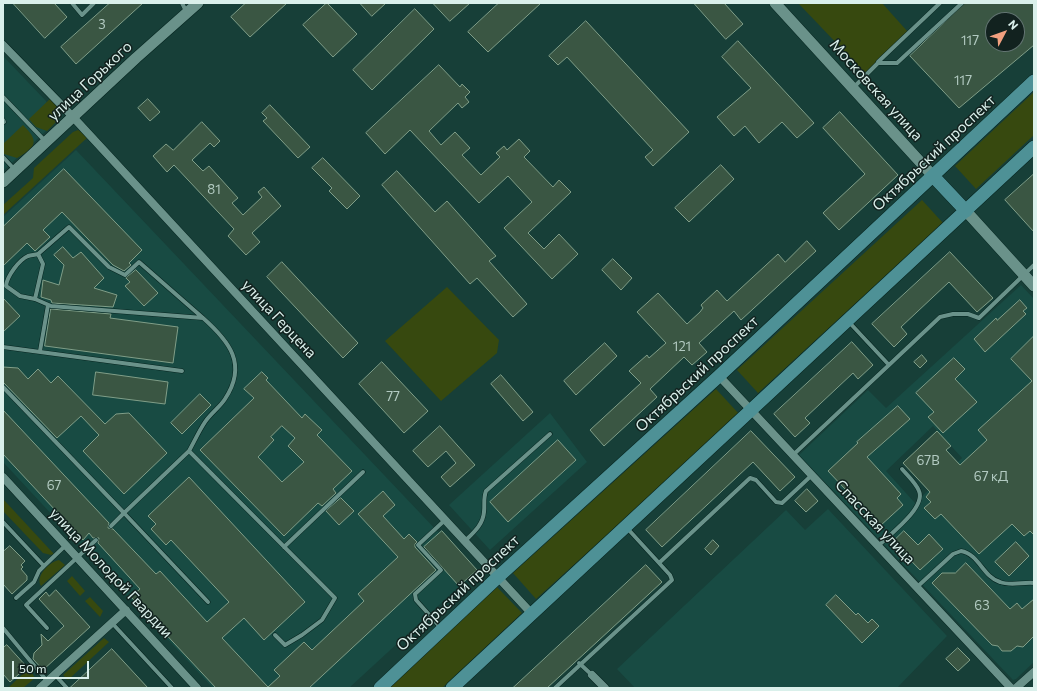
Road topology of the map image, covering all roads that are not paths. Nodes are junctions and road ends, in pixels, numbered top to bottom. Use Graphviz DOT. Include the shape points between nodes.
graph roads {
  1 [pos="72,3"];
  2 [pos="94,3"];
  3 [pos="198,3"];
  4 [pos="775,3"];
  5 [pos="940,3"];
  6 [pos="962,3"];
  7 [pos="185,8"];
  8 [pos="3,45"];
  9 [pos="878,63"];
  10 [pos="1034,81"];
  11 [pos="852,88"];
  12 [pos="3,97"];
  13 [pos="73,117"];
  14 [pos="46,142"];
  15 [pos="1034,148"];
  16 [pos="3,157"];
  17 [pos="16,170"];
  18 [pos="933,176"];
  19 [pos="3,182"];
  20 [pos="966,212"];
  21 [pos="38,254"];
  22 [pos="1034,265"];
  23 [pos="1024,275"];
  24 [pos="5,285"];
  25 [pos="1034,286"];
  26 [pos="36,299"];
  27 [pos="48,305"];
  28 [pos="203,318"];
  29 [pos="848,321"];
  30 [pos="3,347"];
  31 [pos="40,351"];
  32 [pos="889,365"];
  33 [pos="182,372"];
  34 [pos="719,376"];
  35 [pos="3,387"];
  36 [pos="752,410"];
  37 [pos="550,434"];
  38 [pos="189,452"];
  39 [pos="793,455"];
  40 [pos="902,469"];
  41 [pos="363,472"];
  42 [pos="812,474"];
  43 [pos="3,477"];
  44 [pos="124,514"];
  45 [pos="446,520"];
  46 [pos="3,522"];
  47 [pos="111,526"];
  48 [pos="626,527"];
  49 [pos="96,540"];
  50 [pos="464,541"];
  51 [pos="67,545"];
  52 [pos="878,546"];
  53 [pos="284,548"];
  54 [pos="78,557"];
  55 [pos="659,563"];
  56 [pos="44,566"];
  57 [pos="498,577"];
  58 [pos="1034,583"];
  59 [pos="917,587"];
  60 [pos="16,598"];
  61 [pos="208,602"];
  62 [pos="126,610"];
  63 [pos="532,614"];
  64 [pos="112,623"];
  65 [pos="3,628"];
  66 [pos="46,628"];
  67 [pos="442,629"];
  68 [pos="275,635"];
  69 [pos="579,663"];
  70 [pos="1034,672"];
  71 [pos="55,675"];
  72 [pos="592,675"];
  73 [pos="47,682"];
  74 [pos="194,687"];
  75 [pos="40,688"];
  76 [pos="67,688"];
  77 [pos="172,688"];
  78 [pos="380,688"];
  79 [pos="452,688"];
  80 [pos="555,688"];
  81 [pos="605,688"];
  82 [pos="1011,688"];
  83 [pos="1016,688"];
  1 -- 2 [label="lane" via="82,15"];
  3 -- 7 [label="main road, улица Горького"];
  4 -- 11 [label="main road, Московская улица"];
  5 -- 9 [label="lane"];
  6 -- 9 [label="lane" via="897,63"];
  7 -- 13 [label="main road, улица Горького"];
  8 -- 13 [label="street, улица Герцена"];
  9 -- 11 [label="lane"];
  10 -- 18 [label="main road, Октябрьский проспект"];
  11 -- 18 [label="main road, Московская улица"];
  12 -- 14 [label="lane"];
  13 -- 14 [label="main road, улица Горького"];
  13 -- 45 [label="street, улица Герцена"];
  14 -- 17 [label="main road, улица Горького"];
  15 -- 20 [label="main road"];
  16 -- 17 [label="lane"];
  17 -- 19 [label="main road, улица Горького"];
  18 -- 20 [label="main road, Московская улица"];
  18 -- 34 [label="main road, Октябрьский проспект"];
  20 -- 23 [label="main road, Московская улица"];
  20 -- 29 [label="main road"];
  21 -- 24 [label="lane" via="29,256 18,265 7,278"];
  21 -- 26 [label="lane" via="43,264"];
  21 -- 28 [label="lane" via="69,227 110,267 125,275 139,262"];
  22 -- 23 [label="lane"];
  23 -- 25 [label="main road, Московская улица"];
  23 -- 32 [label="lane" via="979,318 968,314 940,317"];
  24 -- 26 [label="lane" via="20,296"];
  26 -- 27 [label="lane"];
  27 -- 28 [label="lane"];
  27 -- 31 [label="lane"];
  28 -- 38 [label="lane" via="221,334 233,352 236,375 225,398 206,421"];
  29 -- 32 [label="lane"];
  29 -- 36 [label="main road"];
  30 -- 31 [label="lane"];
  31 -- 33 [label="lane"];
  32 -- 39 [label="lane"];
  34 -- 36 [label="street, Спасская улица"];
  34 -- 57 [label="main road, Октябрьский проспект"];
  35 -- 44 [label="lane"];
  36 -- 39 [label="street, Спасская улица"];
  36 -- 48 [label="main road"];
  37 -- 50 [label="lane" via="486,491 483,518 479,527"];
  38 -- 44 [label="lane"];
  38 -- 53 [label="lane"];
  39 -- 42 [label="street, Спасская улица"];
  40 -- 52 [label="lane" via="919,489 920,501 916,509"];
  41 -- 53 [label="lane"];
  42 -- 52 [label="street, Спасская улица"];
  42 -- 55 [label="lane" via="782,503 776,502 756,480 750,478"];
  43 -- 51 [label="street, улица Молодой Гвардии"];
  44 -- 47 [label="lane"];
  44 -- 61 [label="lane"];
  45 -- 50 [label="street, улица Герцена"];
  45 -- 67 [label="lane" via="418,545 441,570 415,594 416,600"];
  46 -- 56 [label="lane"];
  48 -- 55 [label="lane"];
  48 -- 63 [label="main road"];
  49 -- 54 [label="lane"];
  50 -- 57 [label="street, улица Герцена"];
  51 -- 54 [label="street, улица Молодой Гвардии"];
  51 -- 56 [label="lane"];
  52 -- 59 [label="street, Спасская улица"];
  53 -- 68 [label="lane" via="335,598 322,620 302,635 285,644"];
  54 -- 62 [label="street, улица Молодой Гвардии"];
  54 -- 66 [label="lane" via="26,605"];
  55 -- 69 [label="lane" via="672,580"];
  56 -- 60 [label="lane" via="34,582"];
  57 -- 63 [label="street, улица Герцена"];
  57 -- 67 [label="main road, Октябрьский проспект"];
  58 -- 59 [label="lane" via="1000,582 991,577 971,555 961,551 953,554"];
  59 -- 82 [label="street, Спасская улица"];
  62 -- 64 [label="street"];
  62 -- 74 [label="street, улица Молодой Гвардии"];
  63 -- 79 [label="main road"];
  64 -- 71 [label="street"];
  64 -- 77 [label="lane"];
  65 -- 73 [label="lane"];
  67 -- 78 [label="main road, Октябрьский проспект"];
  69 -- 72 [label="lane"];
  69 -- 80 [label="lane"];
  70 -- 83 [label="street"];
  71 -- 73 [label="street"];
  71 -- 76 [label="lane"];
  72 -- 81 [label="street"];
  73 -- 75 [label="street"];
}
